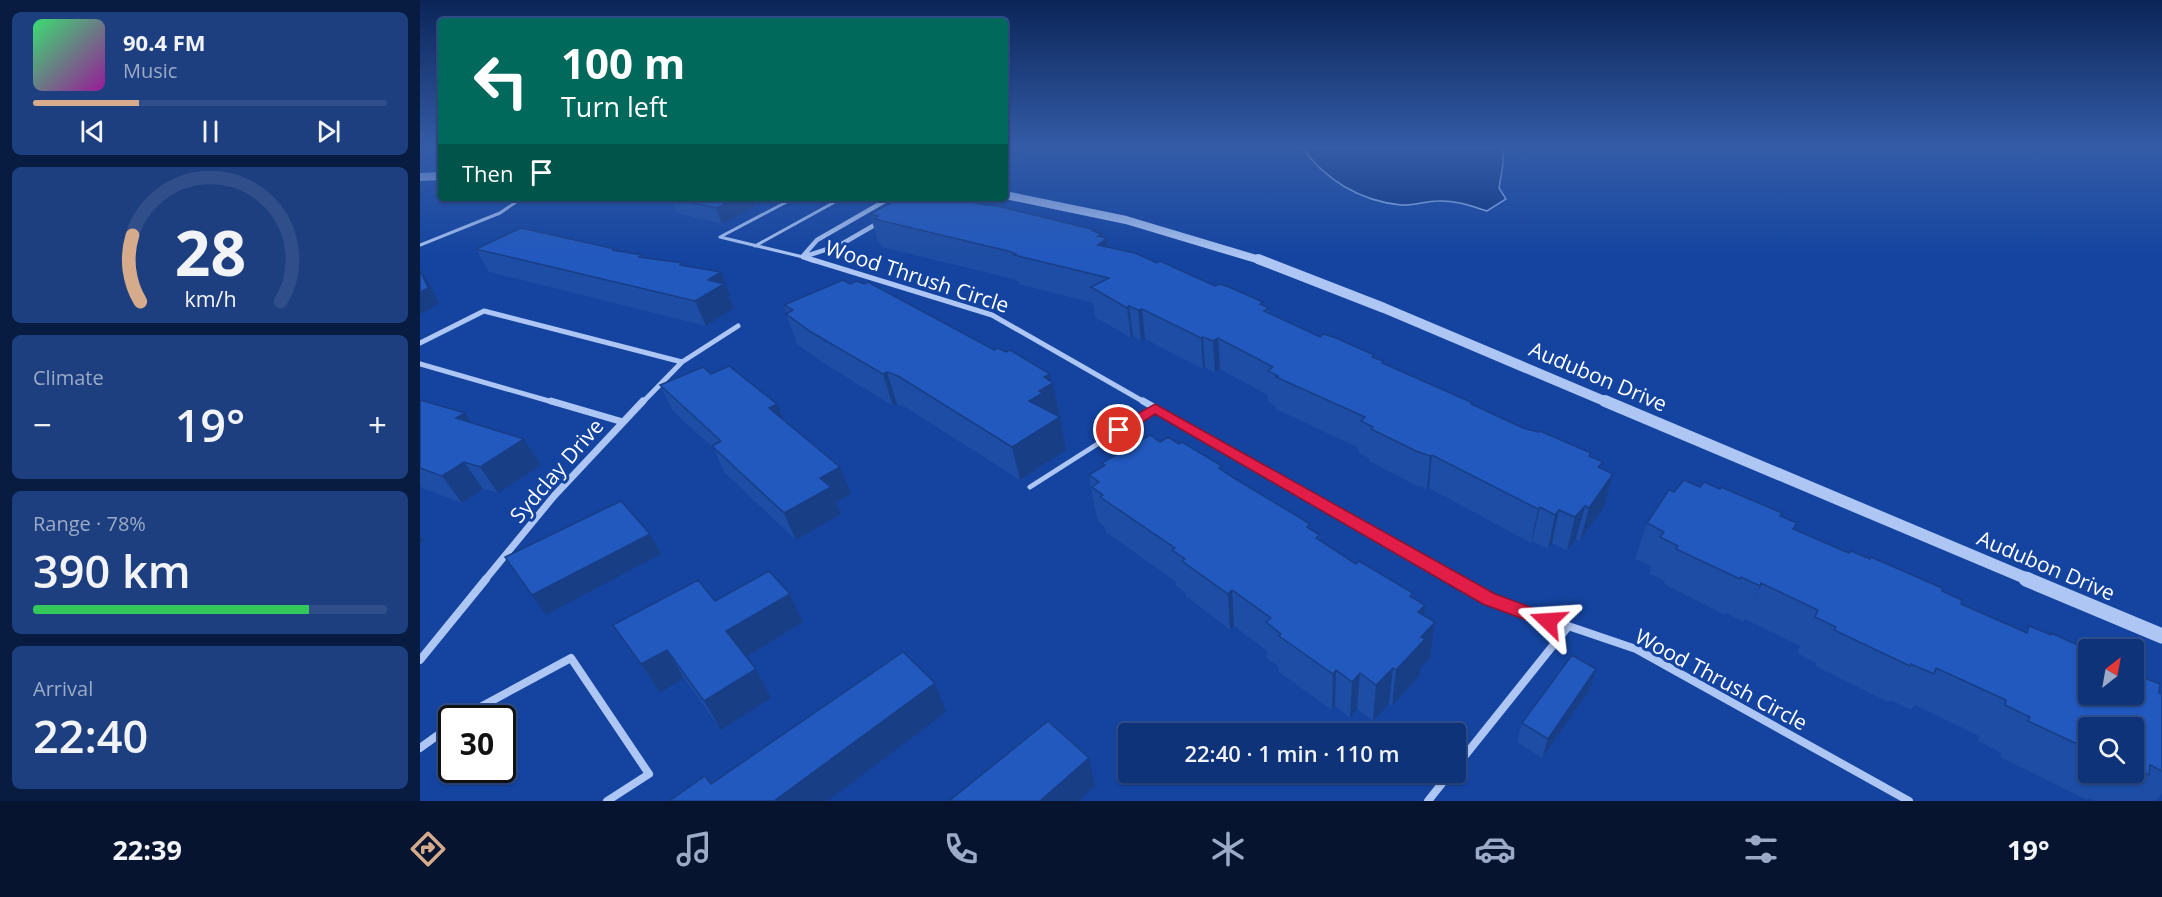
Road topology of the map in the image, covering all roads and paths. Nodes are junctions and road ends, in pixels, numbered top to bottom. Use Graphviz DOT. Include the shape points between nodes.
graph roads {
  1 [pos="1008,196"];
  2 [pos="518,201"];
  3 [pos="788,201"];
  4 [pos="837,201"];
  5 [pos="885,201"];
  6 [pos="880,222"];
  7 [pos="420,245"];
  8 [pos="755,246"];
  9 [pos="802,257"];
  10 [pos="738,326"];
  11 [pos="420,343"];
  12 [pos="682,362"];
  13 [pos="420,364"];
  14 [pos="1155,408"];
  15 [pos="623,422"];
  16 [pos="1030,487"];
  17 [pos="1567,628"];
  18 [pos="2162,636"];
  19 [pos="420,660"];
  20 [pos="484,705"];
  21 [pos="438,735"];
  22 [pos="420,748"];
  23 [pos="1466,754"];
  24 [pos="1442,783"];
  25 [pos="607,801"];
  26 [pos="1428,801"];
  27 [pos="1909,801"];
  1 -- 18 [label="street, Audubon Drive" via="1135,223 1289,271"];
  2 -- 7 [label="lane" via="500,213"];
  3 -- 8 [label="lane" via="720,237"];
  4 -- 8 [label="lane"];
  5 -- 9 [label="street, Wood Thrush Circle" via="818,240"];
  6 -- 9 [label="street, Wood Thrush Circle" via="840,245"];
  8 -- 9 [label="lane"];
  9 -- 14 [label="street, Wood Thrush Circle" via="992,315"];
  10 -- 12 [label="street, Sydclay Drive"];
  11 -- 12 [label="street" via="483,311"];
  12 -- 15 [label="street, Sydclay Drive"];
  13 -- 15 [label="street"];
  14 -- 16 [label="lane"];
  14 -- 17 [label="street, Wood Thrush Circle" via="1489,599"];
  15 -- 19 [label="street, Sydclay Drive" via="554,496"];
  17 -- 23 [label="street"];
  17 -- 27 [label="street, Wood Thrush Circle" via="1636,650"];
  20 -- 25 [label="street" via="571,658 649,774"];
  21 -- 22 [label="street"];
  24 -- 26 [label="street"];
}
